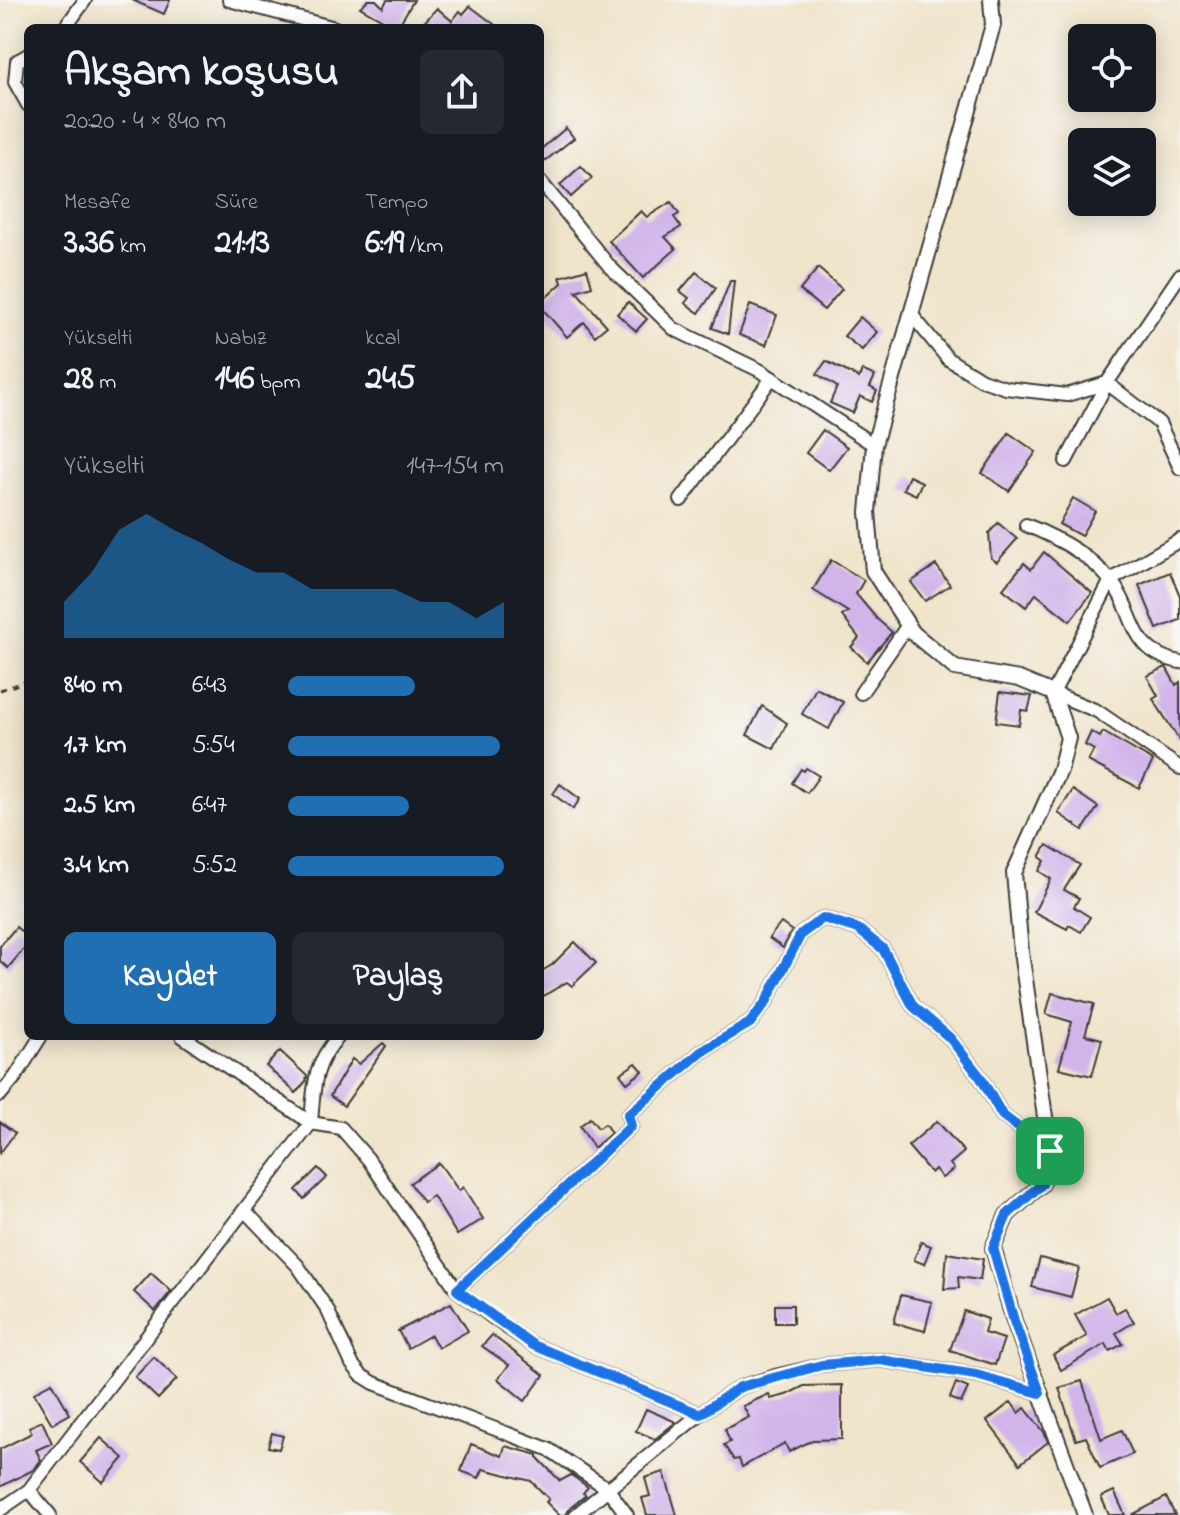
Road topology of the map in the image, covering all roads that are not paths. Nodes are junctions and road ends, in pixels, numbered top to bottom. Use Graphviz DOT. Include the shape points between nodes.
graph roads {
  1 [pos="85,0"];
  2 [pos="229,0"];
  3 [pos="991,0"];
  4 [pos="68,24"];
  5 [pos="320,24"];
  6 [pos="24,57"];
  7 [pos="24,98"];
  8 [pos="544,186"];
  9 [pos="1180,275"];
  10 [pos="911,314"];
  11 [pos="772,378"];
  12 [pos="1107,383"];
  13 [pos="874,445"];
  14 [pos="1066,461"];
  15 [pos="1180,468"];
  16 [pos="681,500"];
  17 [pos="1026,525"];
  18 [pos="1180,540"];
  19 [pos="1111,580"];
  20 [pos="908,625"];
  21 [pos="1180,662"];
  22 [pos="861,693"];
  23 [pos="1053,693"];
  24 [pos="1180,768"];
  25 [pos="38,1040"];
  26 [pos="188,1040"];
  27 [pos="335,1040"];
  28 [pos="0,1095"];
  29 [pos="311,1123"];
  30 [pos="1050,1151"];
  31 [pos="245,1211"];
  32 [pos="457,1290"];
  33 [pos="1040,1393"];
  34 [pos="700,1414"];
  35 [pos="607,1488"];
  36 [pos="29,1490"];
  37 [pos="0,1510"];
  38 [pos="50,1515"];
  39 [pos="576,1515"];
  40 [pos="627,1515"];
  41 [pos="1085,1515"];
  1 -- 4 [label="street"];
  2 -- 5 [label="street"];
  3 -- 10 [label="street" via="993,25"];
  6 -- 7 [label="street" via="17,61 15,82"];
  8 -- 11 [label="street" via="610,267 674,329"];
  9 -- 12 [label="street"];
  10 -- 12 [label="street" via="948,359 982,380 1067,395"];
  10 -- 13 [label="street"];
  11 -- 13 [label="street"];
  11 -- 16 [label="street"];
  12 -- 14 [label="street"];
  12 -- 15 [label="street" via="1159,423"];
  13 -- 20 [label="street" via="868,512 873,571"];
  17 -- 19 [label="street" via="1062,540"];
  18 -- 19 [label="street"];
  19 -- 21 [label="street" via="1145,646 1161,658"];
  19 -- 23 [label="street"];
  20 -- 22 [label="street"];
  20 -- 23 [label="street" via="955,668 1019,679"];
  23 -- 24 [label="street" via="1097,711"];
  23 -- 30 [label="street" via="1068,738 1060,770 1014,873"];
  25 -- 28 [label="street"];
  26 -- 29 [label="street"];
  27 -- 29 [label="street" via="315,1076"];
  29 -- 31 [label="street"];
  29 -- 32 [label="street" via="341,1128"];
  30 -- 32 [label="street" via="1002,1115 950,1038 913,1006 883,949 858,929 823,918 801,934 750,1023 701,1052 628,1115 631,1126"];
  30 -- 33 [label="street" via="1042,1184 1007,1215 993,1248"];
  31 -- 35 [label="street" via="298,1266 361,1375 548,1449"];
  31 -- 36 [label="street"];
  32 -- 34 [label="street" via="533,1345"];
  33 -- 34 [label="street" via="976,1375 880,1360 822,1365 740,1387"];
  33 -- 41 [label="street"];
  34 -- 35 [label="street"];
  35 -- 39 [label="street"];
  35 -- 40 [label="street"];
  36 -- 37 [label="street"];
  36 -- 38 [label="street"];
}
